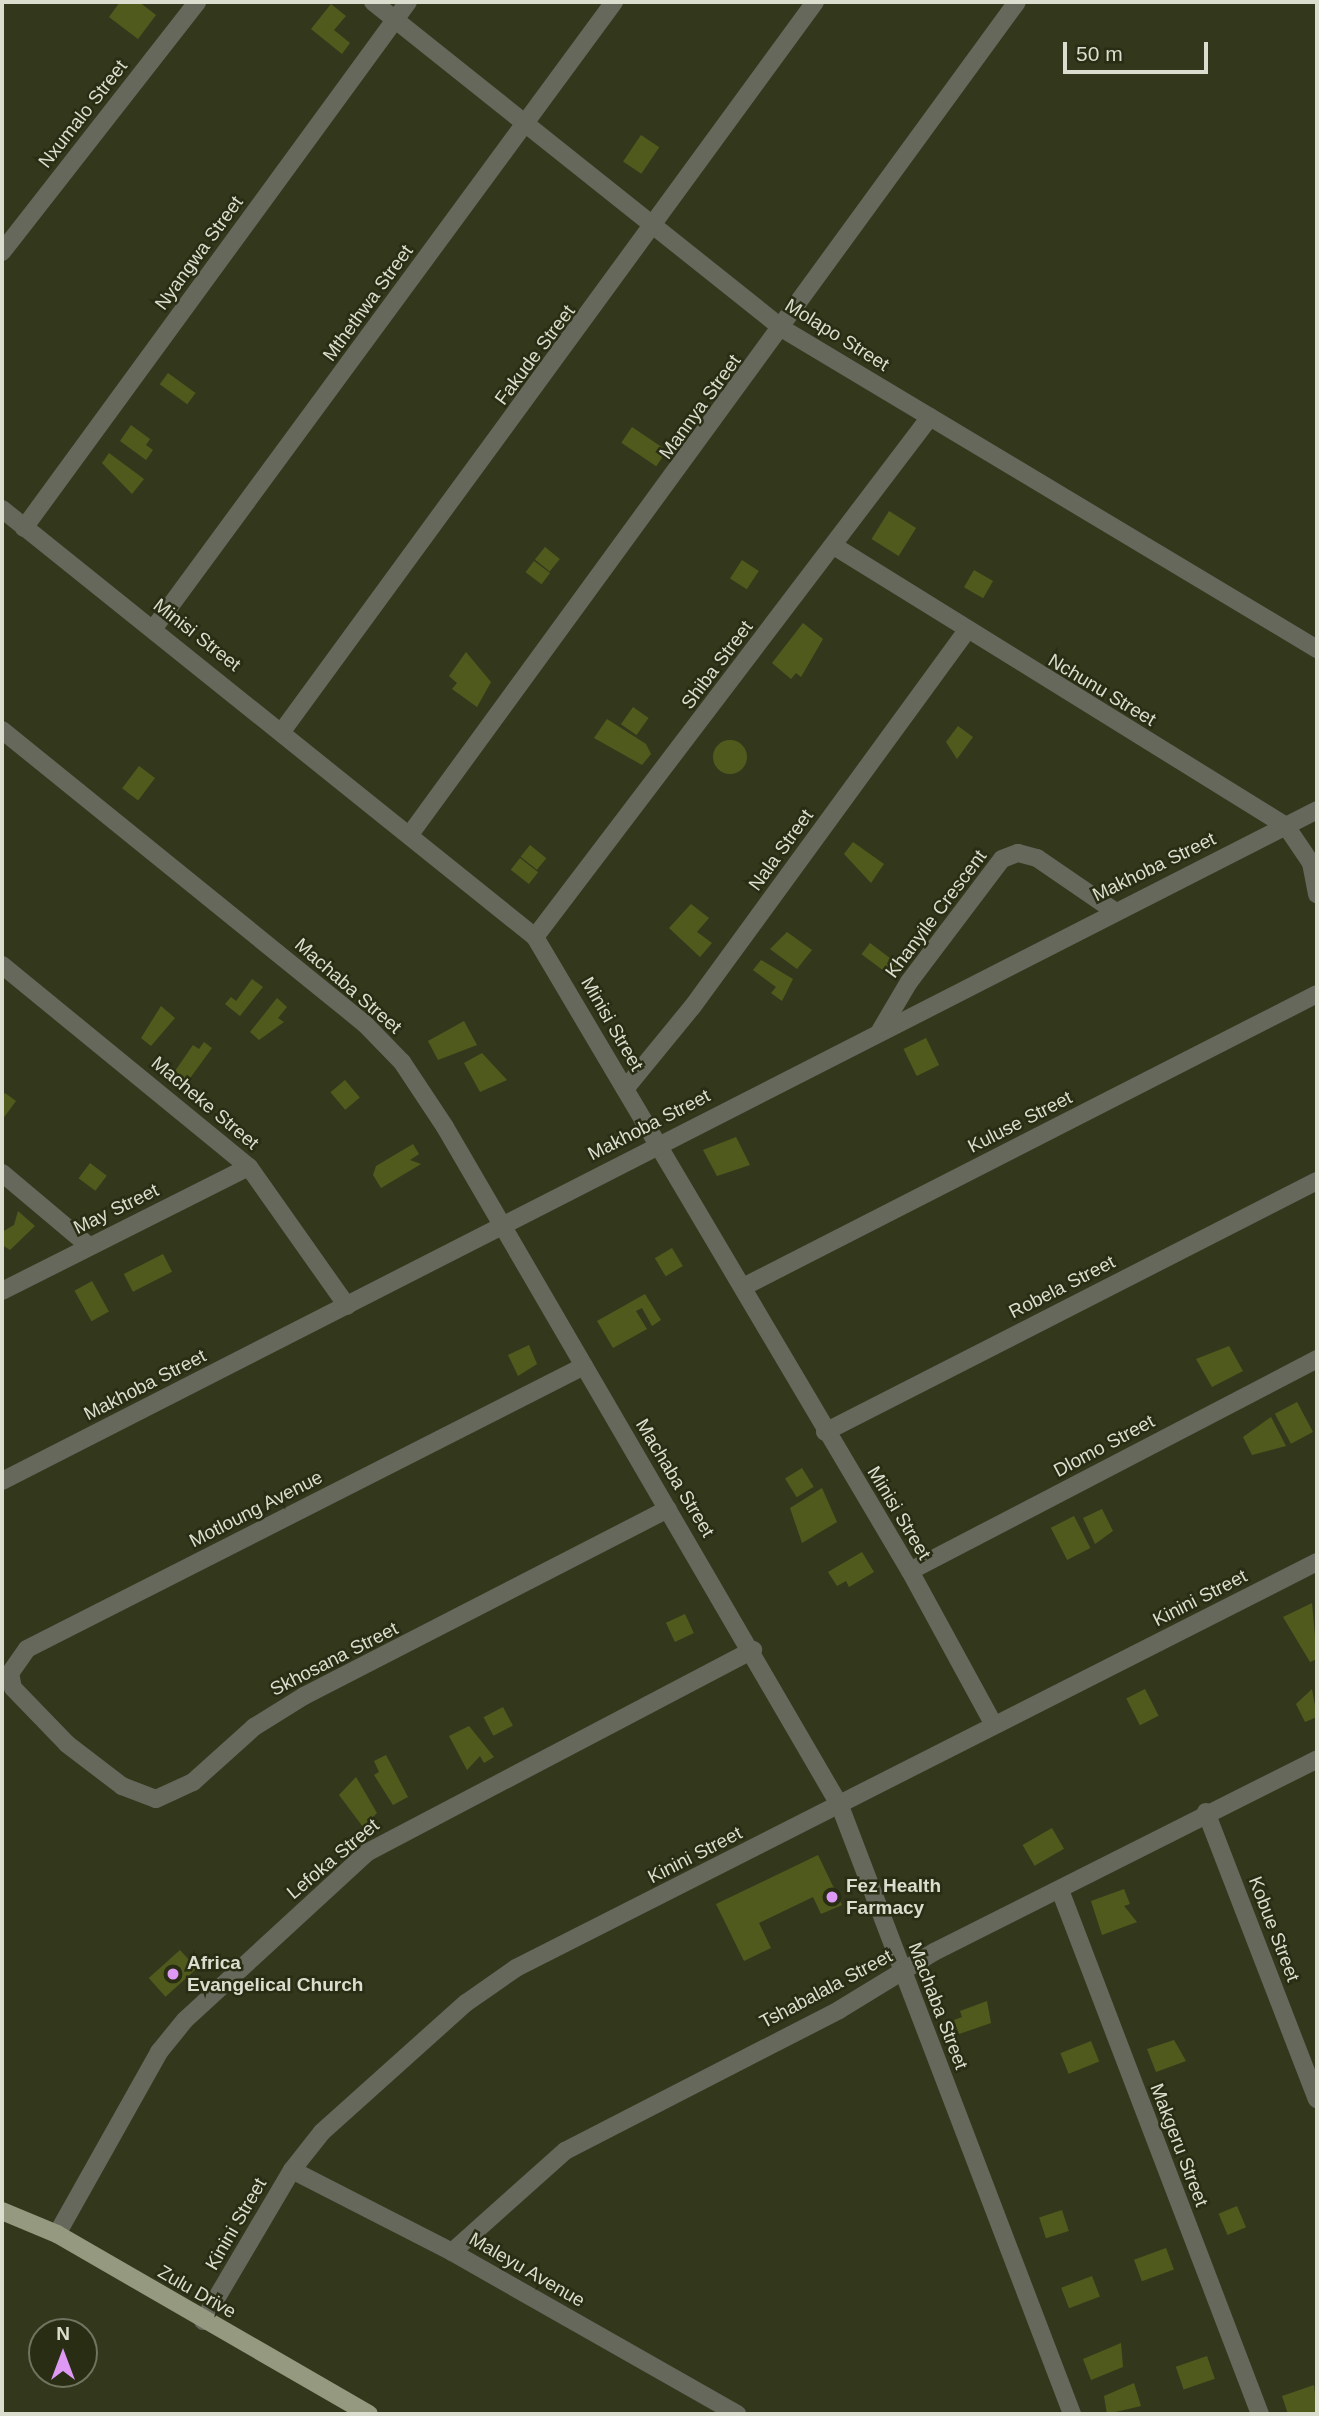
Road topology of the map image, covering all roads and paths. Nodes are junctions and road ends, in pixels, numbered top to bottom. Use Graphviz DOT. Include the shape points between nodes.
graph roads {
  1 [pos="197,2"];
  2 [pos="373,2"];
  3 [pos="408,2"];
  4 [pos="614,2"];
  5 [pos="815,2"];
  6 [pos="1017,2"];
  7 [pos="396,19"];
  8 [pos="525,126"];
  9 [pos="657,225"];
  10 [pos="2,252"];
  11 [pos="783,329"];
  12 [pos="930,417"];
  13 [pos="2,509"];
  14 [pos="24,528"];
  15 [pos="834,546"];
  16 [pos="154,628"];
  17 [pos="965,631"];
  18 [pos="1317,649"];
  19 [pos="2,730"];
  20 [pos="283,730"];
  21 [pos="1317,810"];
  22 [pos="1286,826"];
  23 [pos="411,833"];
  24 [pos="1317,894"];
  25 [pos="1113,910"];
  26 [pos="535,937"];
  27 [pos="2,965"];
  28 [pos="1317,994"];
  29 [pos="880,1031"];
  30 [pos="625,1089"];
  31 [pos="656,1144"];
  32 [pos="249,1167"];
  33 [pos="2,1173"];
  34 [pos="1317,1181"];
  35 [pos="504,1223"];
  36 [pos="89,1246"];
  37 [pos="743,1287"];
  38 [pos="2,1291"];
  39 [pos="347,1306"];
  40 [pos="1317,1359"];
  41 [pos="584,1366"];
  42 [pos="825,1432"];
  43 [pos="2,1481"];
  44 [pos="668,1509"];
  45 [pos="1317,1562"];
  46 [pos="910,1571"];
  47 [pos="753,1650"];
  48 [pos="41,1723"];
  49 [pos="994,1725"];
  50 [pos="1317,1759"];
  51 [pos="840,1806"];
  52 [pos="1206,1812"];
  53 [pos="1060,1890"];
  54 [pos="903,1972"];
  55 [pos="1317,2099"];
  56 [pos="292,2170"];
  57 [pos="2,2211"];
  58 [pos="57,2234"];
  59 [pos="452,2252"];
  60 [pos="203,2320"];
  61 [pos="369,2414"];
  62 [pos="737,2414"];
  63 [pos="1072,2414"];
  64 [pos="1260,2414"];
  1 -- 10 [label="street, Nxumalo Street"];
  2 -- 7 [label="street, Molapo Street"];
  3 -- 7 [label="street, Nyangwa Street"];
  4 -- 8 [label="street, Mthethwa Street"];
  5 -- 9 [label="street, Fakude Street"];
  6 -- 11 [label="street, Mannya Street"];
  7 -- 8 [label="street, Molapo Street"];
  7 -- 14 [label="street, Nyangwa Street"];
  8 -- 9 [label="street, Molapo Street"];
  8 -- 16 [label="street, Mthethwa Street"];
  9 -- 11 [label="street, Molapo Street"];
  9 -- 20 [label="street, Fakude Street"];
  11 -- 12 [label="street, Molapo Street"];
  11 -- 23 [label="street, Mannya Street"];
  12 -- 15 [label="street, Shiba Street"];
  12 -- 18 [label="street, Molapo Street"];
  13 -- 14 [label="street, Minisi Street"];
  14 -- 16 [label="street, Minisi Street"];
  15 -- 17 [label="street, Nchunu Street"];
  15 -- 26 [label="street, Shiba Street"];
  16 -- 20 [label="street, Minisi Street"];
  17 -- 22 [label="street, Nchunu Street"];
  17 -- 30 [label="street, Nala Street" via="693,1006"];
  19 -- 35 [label="street, Machaba Street" via="365,1024 402,1062"];
  20 -- 23 [label="street, Minisi Street"];
  21 -- 22 [label="street, Makhoba Street"];
  22 -- 24 [label="street, Nchunu Street" via="1311,863"];
  22 -- 25 [label="street, Makhoba Street"];
  23 -- 26 [label="street, Minisi Street"];
  25 -- 29 [label="street, Makhoba Street"];
  25 -- 29 [label="street, Khanyile Crescent" via="1037,858 1018,853 1002,859 909,982"];
  26 -- 30 [label="street, Minisi Street"];
  27 -- 32 [label="street, Macheke Street"];
  28 -- 37 [label="street, Kuluse Street"];
  29 -- 31 [label="street, Makhoba Street"];
  30 -- 31 [label="street, Minisi Street"];
  31 -- 35 [label="street, Makhoba Street"];
  31 -- 37 [label="street, Minisi Street"];
  32 -- 36 [label="street, May Street"];
  32 -- 39 [label="street, Macheke Street"];
  33 -- 36 [label="street"];
  34 -- 42 [label="street, Robela Street"];
  35 -- 39 [label="street, Makhoba Street"];
  35 -- 41 [label="street, Machaba Street"];
  36 -- 38 [label="street, May Street"];
  37 -- 42 [label="street, Minisi Street"];
  39 -- 43 [label="street, Makhoba Street"];
  40 -- 46 [label="street, Dlomo Street"];
  41 -- 44 [label="street, Machaba Street"];
  41 -- 48 [label="street, Motloung Avenue" via="27,1649 10,1673 13,1688"];
  42 -- 46 [label="street, Minisi Street"];
  44 -- 47 [label="street, Machaba Street"];
  44 -- 48 [label="street, Skhosana Street" via="286,1706 174,1793 138,1795"];
  45 -- 49 [label="street, Kinini Street"];
  46 -- 49 [label="street, Minisi Street"];
  47 -- 51 [label="street, Machaba Street"];
  47 -- 58 [label="street, Lefoka Street" via="368,1852 185,2020 159,2052"];
  49 -- 51 [label="street, Kinini Street"];
  50 -- 52 [label="street, Tshabalala Street"];
  51 -- 54 [label="street, Machaba Street"];
  51 -- 56 [label="street, Kinini Street" via="516,1968 403,2054"];
  52 -- 53 [label="street, Tshabalala Street"];
  52 -- 55 [label="street, Kobue Street"];
  53 -- 54 [label="street, Tshabalala Street"];
  53 -- 64 [label="street, Makgeru Street"];
  54 -- 59 [label="street, Tshabalala Street" via="565,2151"];
  54 -- 63 [label="street, Machaba Street"];
  56 -- 59 [label="street, Maleyu Avenue"];
  56 -- 60 [label="street, Kinini Street"];
  57 -- 58 [label="main road, Zulu Drive"];
  58 -- 60 [label="main road, Zulu Drive"];
  59 -- 62 [label="street, Maleyu Avenue"];
  60 -- 61 [label="main road, Zulu Drive"];
}
